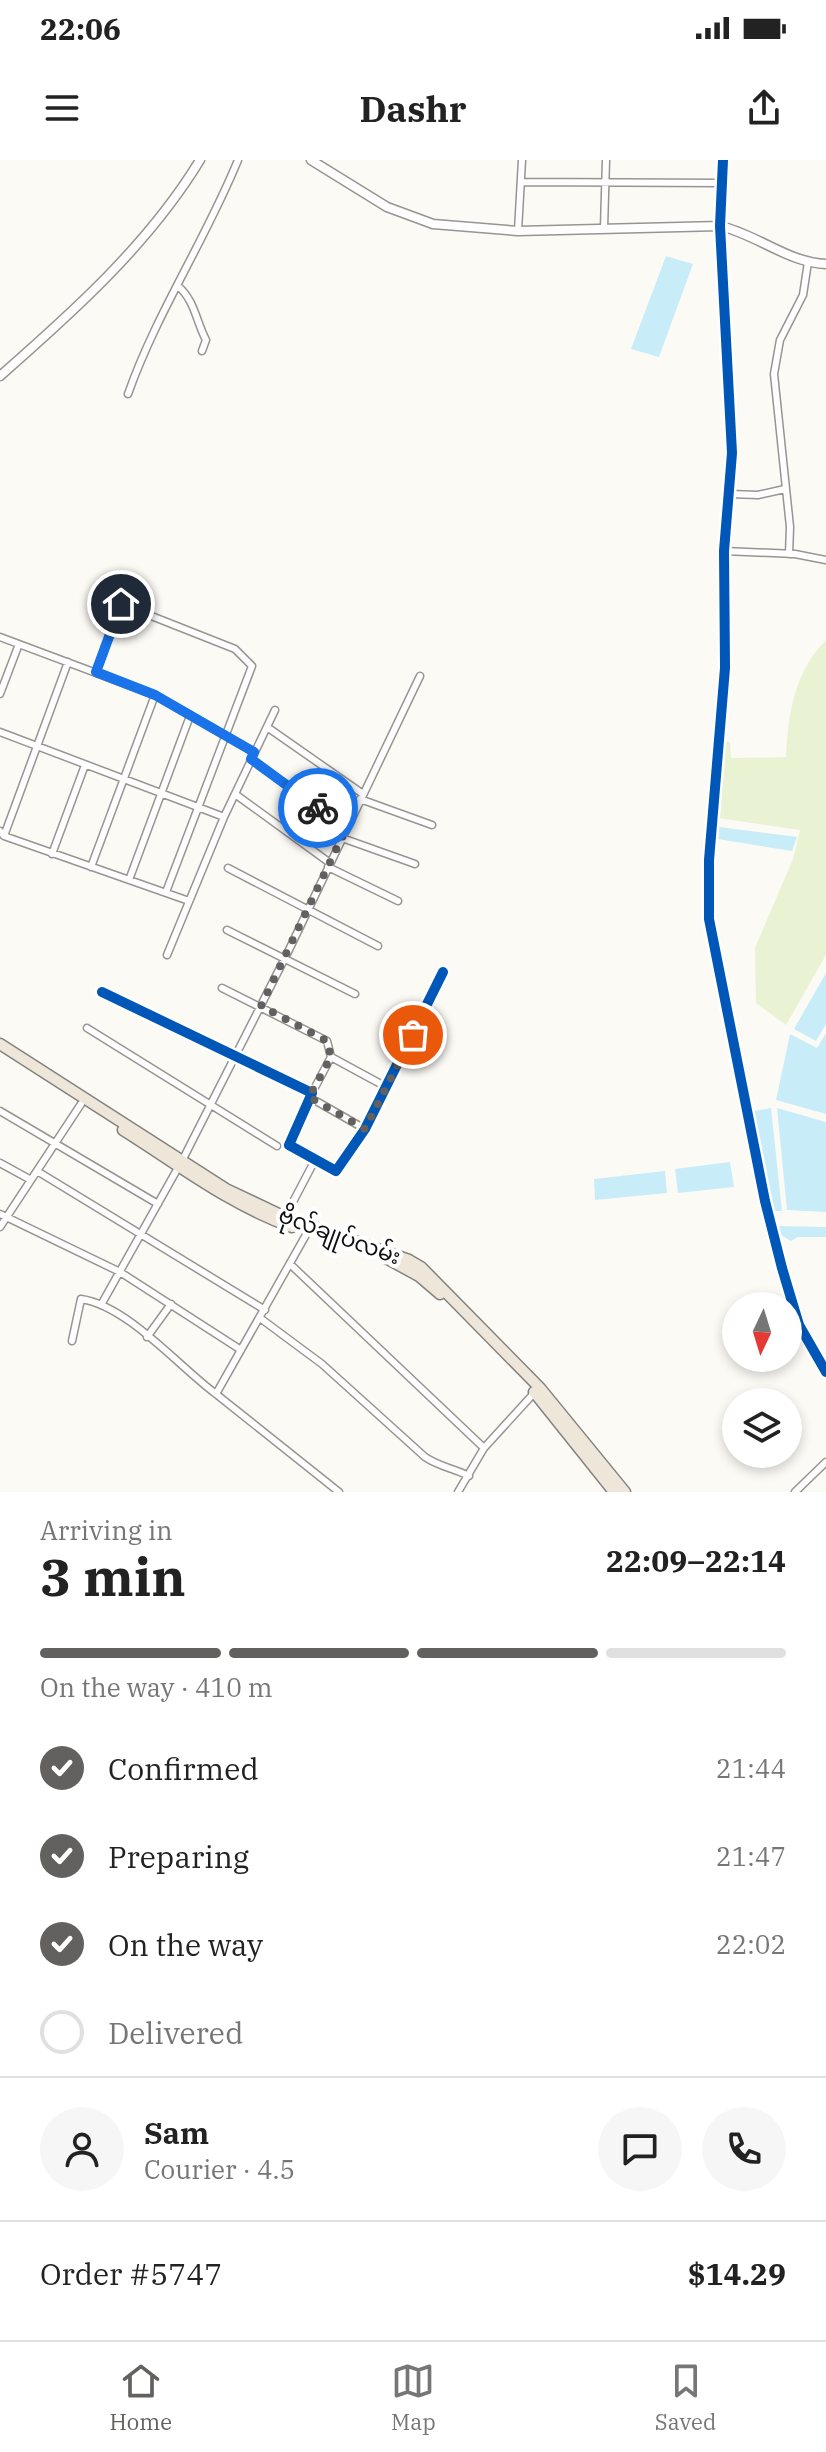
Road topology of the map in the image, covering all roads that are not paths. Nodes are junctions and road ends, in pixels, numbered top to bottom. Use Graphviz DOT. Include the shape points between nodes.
graph roads {
  1 [pos="200,160"];
  2 [pos="238,160"];
  3 [pos="311,160"];
  4 [pos="522,160"];
  5 [pos="606,160"];
  6 [pos="723,160"];
  7 [pos="521,182"];
  8 [pos="605,183"];
  9 [pos="722,183"];
  10 [pos="720,226"];
  11 [pos="604,228"];
  12 [pos="518,231"];
  13 [pos="808,262"];
  14 [pos="826,264"];
  15 [pos="178,286"];
  16 [pos="202,351"];
  17 [pos="0,376"];
  18 [pos="128,394"];
  19 [pos="785,489"];
  20 [pos="730,494"];
  21 [pos="724,551"];
  22 [pos="789,554"];
  23 [pos="826,560"];
  24 [pos="0,637"];
  25 [pos="19,644"];
  26 [pos="68,662"];
  27 [pos="725,668"];
  28 [pos="96,672"];
  29 [pos="420,676"];
  30 [pos="0,694"];
  31 [pos="155,695"];
  32 [pos="275,710"];
  33 [pos="190,716"];
  34 [pos="267,727"];
  35 [pos="0,732"];
  36 [pos="227,738"];
  37 [pos="37,745"];
  38 [pos="253,755"];
  39 [pos="85,765"];
  40 [pos="122,780"];
  41 [pos="162,793"];
  42 [pos="235,794"];
  43 [pos="361,797"];
  44 [pos="199,807"];
  45 [pos="224,817"];
  46 [pos="432,825"];
  47 [pos="346,829"];
  48 [pos="2,833"];
  49 [pos="342,838"];
  50 [pos="52,854"];
  51 [pos="415,864"];
  52 [pos="329,865"];
  53 [pos="91,867"];
  54 [pos="228,868"];
  55 [pos="129,880"];
  56 [pos="166,892"];
  57 [pos="189,901"];
  58 [pos="398,901"];
  59 [pos="308,910"];
  60 [pos="227,930"];
  61 [pos="378,946"];
  62 [pos="167,955"];
  63 [pos="284,959"];
  64 [pos="443,972"];
  65 [pos="222,988"];
  66 [pos="102,992"];
  67 [pos="355,994"];
  68 [pos="261,1006"];
  69 [pos="87,1028"];
  70 [pos="0,1044"];
  71 [pos="0,1052"];
  72 [pos="236,1055"];
  73 [pos="331,1057"];
  74 [pos="379,1083"];
  75 [pos="311,1095"];
  76 [pos="81,1104"];
  77 [pos="211,1105"];
  78 [pos="0,1111"];
  79 [pos="365,1129"];
  80 [pos="55,1144"];
  81 [pos="277,1146"];
  82 [pos="315,1160"];
  83 [pos="181,1162"];
  84 [pos="0,1163"];
  85 [pos="37,1171"];
  86 [pos="31,1180"];
  87 [pos="158,1204"];
  88 [pos="3,1216"];
  89 [pos="285,1217"];
  90 [pos="0,1227"];
  91 [pos="309,1229"];
  92 [pos="142,1235"];
  93 [pos="290,1264"];
  94 [pos="120,1272"];
  95 [pos="171,1304"];
  96 [pos="101,1305"];
  97 [pos="265,1310"];
  98 [pos="260,1318"];
  99 [pos="147,1337"];
  100 [pos="72,1341"];
  101 [pos="241,1350"];
  102 [pos="826,1372"];
  103 [pos="537,1390"];
  104 [pos="216,1394"];
  105 [pos="484,1448"];
  106 [pos="826,1462"];
  107 [pos="469,1476"];
  108 [pos="339,1492"];
  109 [pos="458,1492"];
  110 [pos="614,1492"];
  111 [pos="625,1492"];
  112 [pos="795,1492"];
  1 -- 17 [label="street" via="139,243"];
  2 -- 15 [label="street"];
  3 -- 12 [label="street" via="409,217"];
  4 -- 7 [label="street"];
  5 -- 8 [label="street"];
  6 -- 9 [label="street"];
  7 -- 8 [label="street"];
  7 -- 12 [label="street"];
  8 -- 9 [label="street"];
  8 -- 11 [label="street"];
  9 -- 10 [label="street"];
  10 -- 11 [label="street"];
  10 -- 13 [label="street"];
  10 -- 20 [label="street"];
  11 -- 12 [label="street"];
  13 -- 14 [label="street"];
  13 -- 19 [label="street" via="803,295 775,360 774,408"];
  15 -- 16 [label="street" via="189,296 206,340"];
  15 -- 18 [label="street"];
  19 -- 20 [label="street"];
  19 -- 22 [label="street"];
  20 -- 21 [label="street"];
  21 -- 22 [label="street"];
  21 -- 27 [label="street"];
  22 -- 23 [label="street"];
  24 -- 25 [label="street"];
  25 -- 26 [label="street"];
  25 -- 30 [label="street"];
  26 -- 28 [label="street"];
  26 -- 37 [label="street"];
  27 -- 102 [label="street" via="709,919 782,1268 799,1325"];
  28 -- 31 [label="street"];
  28 -- 36 [label="street" via="121,604 235,649 252,666"];
  29 -- 43 [label="street"];
  31 -- 33 [label="street"];
  31 -- 40 [label="street"];
  32 -- 34 [label="street"];
  33 -- 36 [label="street"];
  33 -- 41 [label="street"];
  34 -- 38 [label="street"];
  34 -- 43 [label="street"];
  35 -- 37 [label="street"];
  36 -- 38 [label="street"];
  36 -- 44 [label="street"];
  37 -- 39 [label="street"];
  37 -- 48 [label="street"];
  38 -- 42 [label="street"];
  38 -- 47 [label="street"];
  39 -- 40 [label="street"];
  39 -- 50 [label="street"];
  40 -- 41 [label="street"];
  40 -- 53 [label="street"];
  41 -- 44 [label="street"];
  41 -- 55 [label="street"];
  42 -- 45 [label="street"];
  42 -- 52 [label="street"];
  43 -- 46 [label="street"];
  43 -- 47 [label="street"];
  44 -- 45 [label="street"];
  44 -- 56 [label="street"];
  45 -- 57 [label="street"];
  47 -- 49 [label="street"];
  48 -- 50 [label="street"];
  49 -- 51 [label="street"];
  49 -- 52 [label="street"];
  50 -- 53 [label="street"];
  52 -- 58 [label="street"];
  52 -- 59 [label="street"];
  53 -- 55 [label="street"];
  54 -- 59 [label="street"];
  55 -- 56 [label="street"];
  56 -- 57 [label="street"];
  57 -- 62 [label="street"];
  59 -- 61 [label="street"];
  59 -- 63 [label="street"];
  60 -- 63 [label="street"];
  63 -- 67 [label="street"];
  63 -- 68 [label="street"];
  64 -- 79 [label="street"];
  65 -- 68 [label="street"];
  66 -- 72 [label="street"];
  68 -- 72 [label="street"];
  68 -- 73 [label="street" via="327,1041"];
  69 -- 77 [label="street"];
  70 -- 83 [label="main road, ဗိုလ်ချုပ်လမ်း"];
  71 -- 76 [label="main road, ဗိုလ်ချုပ်လမ်း"];
  72 -- 75 [label="street"];
  72 -- 77 [label="street"];
  73 -- 74 [label="street"];
  73 -- 75 [label="street"];
  75 -- 79 [label="street"];
  75 -- 82 [label="street" via="289,1145"];
  76 -- 80 [label="street"];
  76 -- 83 [label="main road, ဗိုလ်ချုပ်လမ်း"];
  77 -- 81 [label="street"];
  77 -- 83 [label="street"];
  78 -- 80 [label="street"];
  79 -- 82 [label="street" via="338,1169"];
  80 -- 85 [label="street"];
  80 -- 87 [label="street"];
  82 -- 89 [label="street"];
  83 -- 87 [label="street"];
  83 -- 89 [label="main road, ဗိုလ်ချုပ်လမ်း"];
  83 -- 91 [label="main road, ဗိုလ်ချုပ်လမ်း" via="256,1214"];
  84 -- 86 [label="street"];
  85 -- 86 [label="street"];
  85 -- 92 [label="street"];
  86 -- 88 [label="street"];
  87 -- 92 [label="street"];
  88 -- 90 [label="street"];
  88 -- 94 [label="street"];
  89 -- 91 [label="main road, ဗိုလ်ချုပ်လမ်း"];
  91 -- 93 [label="street"];
  91 -- 103 [label="main road, ဗိုလ်ချုပ်လမ်း" via="419,1276"];
  92 -- 94 [label="street"];
  92 -- 97 [label="street"];
  93 -- 97 [label="street"];
  93 -- 105 [label="street"];
  94 -- 95 [label="street"];
  94 -- 96 [label="street"];
  95 -- 99 [label="street"];
  95 -- 101 [label="street"];
  96 -- 99 [label="street"];
  96 -- 100 [label="street" via="81,1299"];
  97 -- 98 [label="street"];
  98 -- 101 [label="street"];
  98 -- 107 [label="street" via="322,1364 425,1457"];
  99 -- 104 [label="street"];
  101 -- 104 [label="street"];
  103 -- 105 [label="street"];
  103 -- 110 [label="main road, ဗိုလ်ချုပ်လမ်း"];
  103 -- 111 [label="main road, ဗိုလ်ချုပ်လမ်း"];
  104 -- 108 [label="street"];
  105 -- 107 [label="street"];
  106 -- 112 [label="street"];
  107 -- 109 [label="street"];
}
